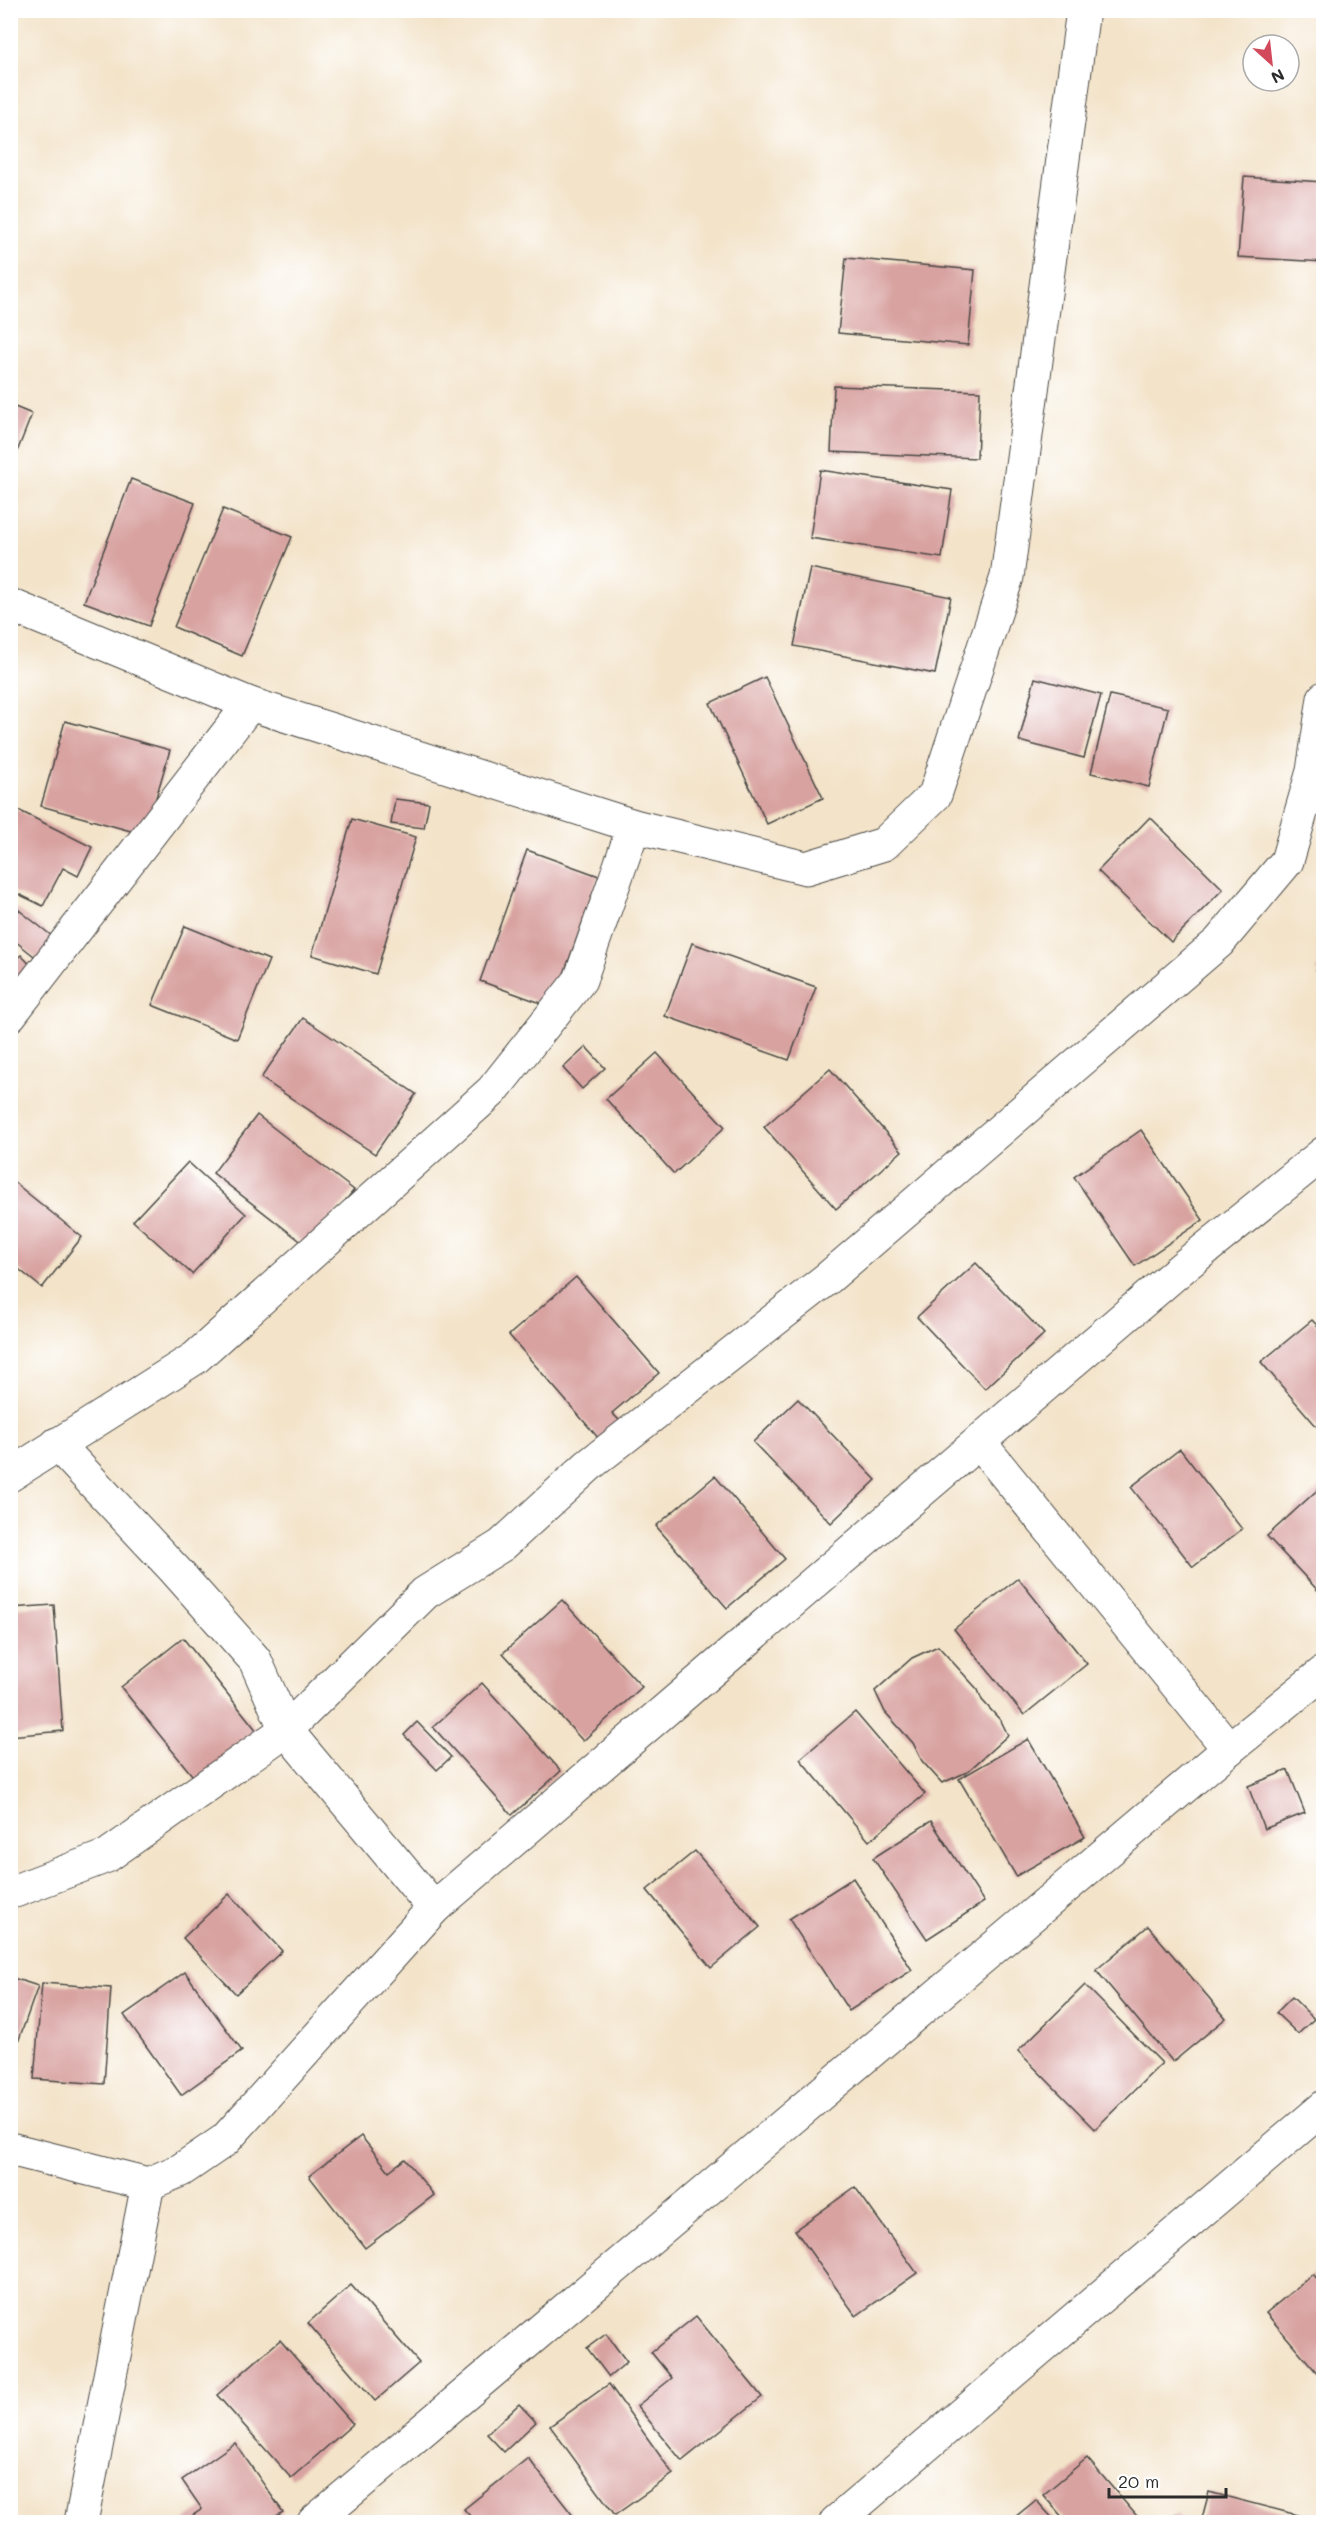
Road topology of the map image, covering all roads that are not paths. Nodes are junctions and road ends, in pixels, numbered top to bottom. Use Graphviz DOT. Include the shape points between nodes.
graph roads {
  1 [pos="1083,10"];
  2 [pos="10,605"];
  3 [pos="1323,698"];
  4 [pos="250,704"];
  5 [pos="634,826"];
  6 [pos="10,1015"];
  7 [pos="1323,1153"];
  8 [pos="979,1442"];
  9 [pos="57,1444"];
  10 [pos="10,1475"];
  11 [pos="1323,1672"];
  12 [pos="286,1730"];
  13 [pos="1229,1749"];
  14 [pos="10,1891"];
  15 [pos="434,1908"];
  16 [pos="1323,2107"];
  17 [pos="10,2149"];
  18 [pos="148,2184"];
  19 [pos="81,2523"];
  20 [pos="314,2523"];
  21 [pos="836,2523"];
  1 -- 5 [label="street" via="1007,577 935,795 884,844 806,868"];
  2 -- 4 [label="street"];
  3 -- 12 [label="street" via="1313,771 1287,861 1219,942 828,1278 589,1465 502,1545 425,1593"];
  4 -- 5 [label="street"];
  4 -- 6 [label="street"];
  5 -- 9 [label="street" via="580,980 492,1091 195,1358"];
  7 -- 8 [label="street"];
  8 -- 13 [label="street"];
  8 -- 15 [label="street"];
  9 -- 10 [label="street"];
  9 -- 12 [label="street" via="255,1660"];
  11 -- 13 [label="street"];
  12 -- 14 [label="street" via="107,1856"];
  12 -- 15 [label="street"];
  13 -- 20 [label="street"];
  15 -- 18 [label="street" via="225,2140 181,2170"];
  16 -- 21 [label="street"];
  17 -- 18 [label="street"];
  18 -- 19 [label="street"];
}
